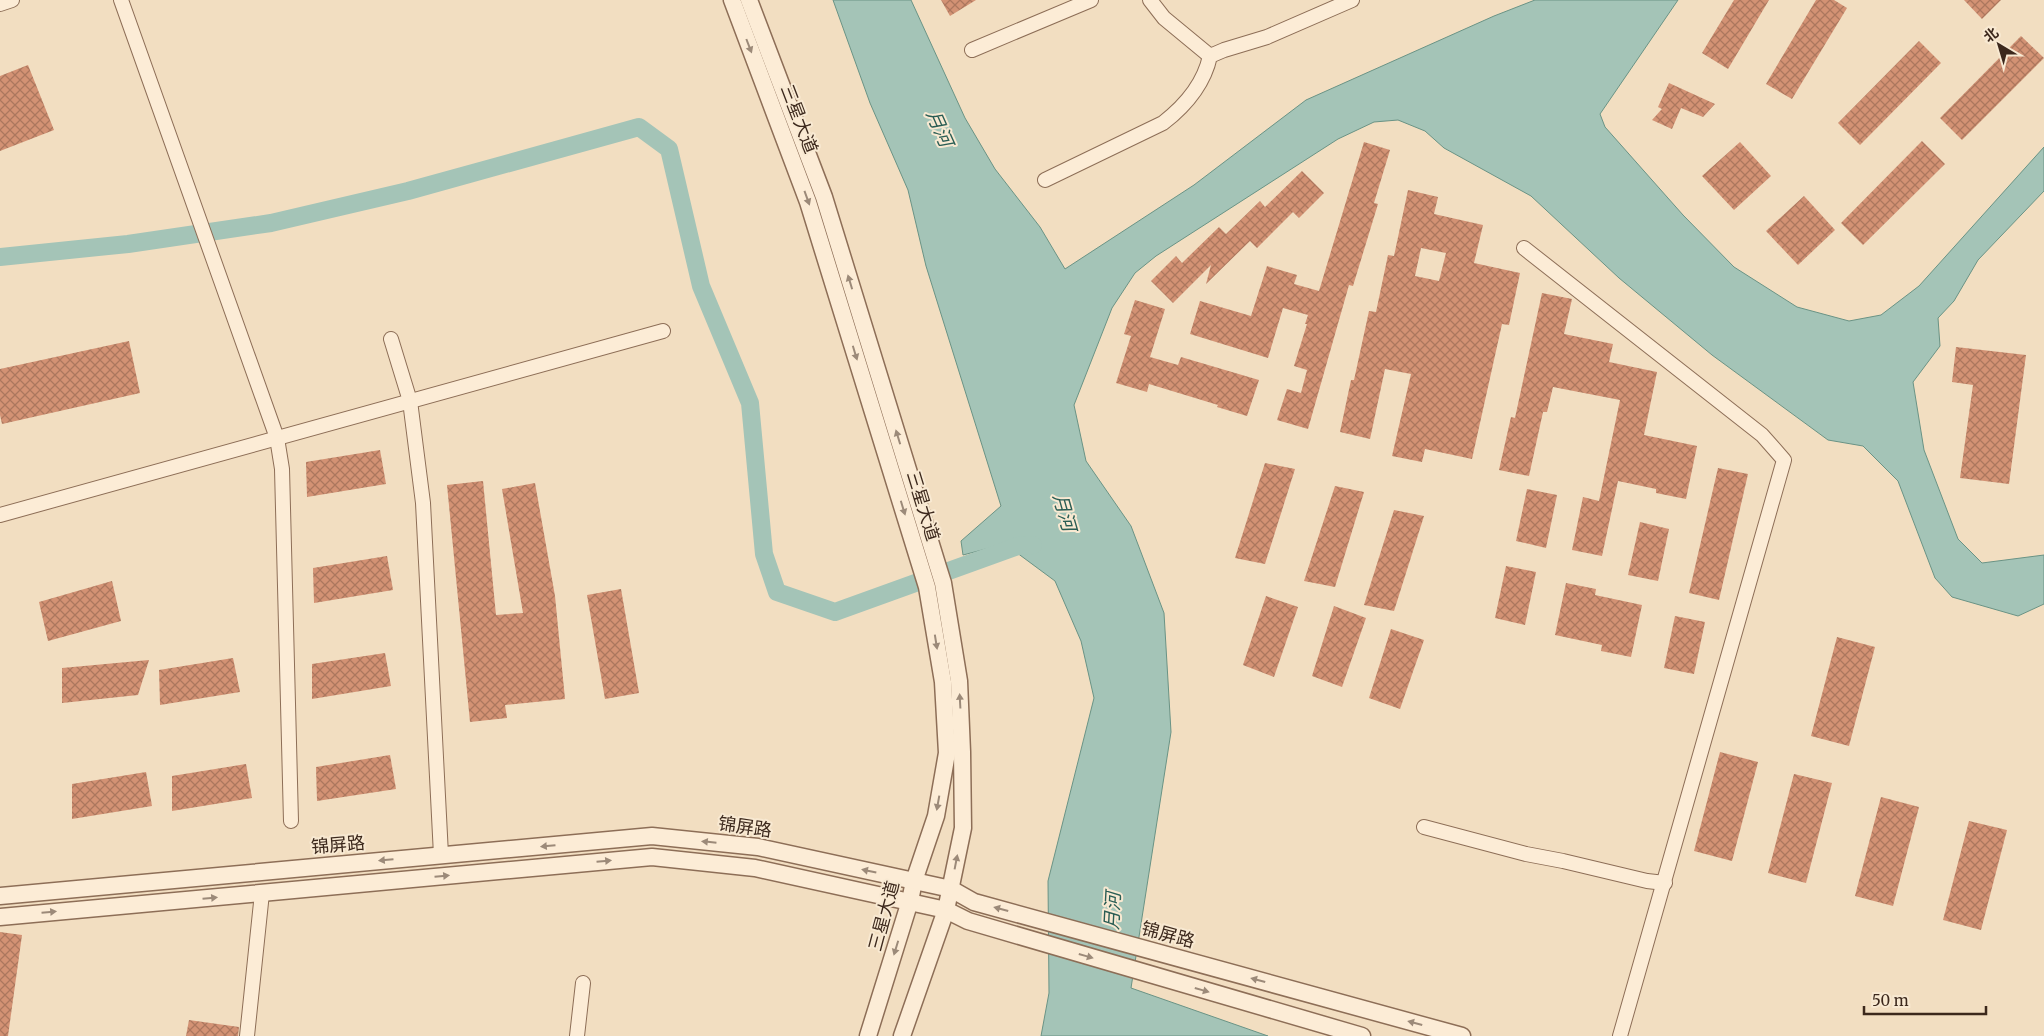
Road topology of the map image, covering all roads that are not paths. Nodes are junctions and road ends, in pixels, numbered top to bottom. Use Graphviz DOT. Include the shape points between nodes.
graph roads {
  1 [pos="12,0"];
  2 [pos="121,0"];
  3 [pos="732,0"];
  4 [pos="749,0"];
  5 [pos="1091,0"];
  6 [pos="1150,0"];
  7 [pos="1352,0"];
  8 [pos="0,4"];
  9 [pos="972,50"];
  10 [pos="1210,56"];
  11 [pos="1045,180"];
  12 [pos="1524,248"];
  13 [pos="663,331"];
  14 [pos="391,340"];
  15 [pos="410,401"];
  16 [pos="277,438"];
  17 [pos="0,515"];
  18 [pos="936,590"];
  19 [pos="291,822"];
  20 [pos="1424,827"];
  21 [pos="441,855"];
  22 [pos="914,881"];
  23 [pos="1665,883"];
  24 [pos="951,889"];
  25 [pos="262,893"];
  26 [pos="0,896"];
  27 [pos="910,901"];
  28 [pos="946,910"];
  29 [pos="0,917"];
  30 [pos="583,984"];
  31 [pos="1353,1035"];
  32 [pos="247,1036"];
  33 [pos="577,1036"];
  34 [pos="868,1036"];
  35 [pos="902,1036"];
  36 [pos="1462,1036"];
  37 [pos="1620,1036"];
  1 -- 8 [label="street"];
  2 -- 16 [label="street"];
  3 -- 18 [label="street, 三星大道, one-way" via="808,202 922,568"];
  18 -- 4 [label="street, 三星大道, one-way" via="938,567 824,197"];
  5 -- 9 [label="street"];
  6 -- 10 [label="street" via="1164,18"];
  7 -- 10 [label="street" via="1267,37"];
  10 -- 11 [label="street" via="1192,97 1179,111 1163,123"];
  12 -- 23 [label="street" via="1762,435 1784,460"];
  13 -- 15 [label="street"];
  14 -- 15 [label="street"];
  15 -- 16 [label="street"];
  15 -- 21 [label="street" via="423,503"];
  16 -- 17 [label="street"];
  16 -- 19 [label="street" via="282,469"];
  18 -- 22 [label="street, 三星大道, one-way" via="947,753 936,816"];
  24 -- 18 [label="street, 三星大道, one-way" via="963,828 962,752 958,681"];
  20 -- 23 [label="street" via="1526,854"];
  22 -- 21 [label="street, 锦屏路, one-way" via="758,847 652,836"];
  21 -- 26 [label="street, 锦屏路, one-way"];
  22 -- 24 [label="street, 锦屏路"];
  22 -- 27 [label="street, 三星大道"];
  23 -- 37 [label="street"];
  24 -- 28 [label="street, 三星大道"];
  36 -- 24 [label="street, 锦屏路, one-way" via="974,902"];
  25 -- 27 [label="street, one-way" via="652,857 755,868"];
  29 -- 25 [label="street, one-way"];
  25 -- 32 [label="street"];
  27 -- 28 [label="street"];
  27 -- 34 [label="street, 三星大道, one-way"];
  28 -- 31 [label="street, one-way" via="968,921"];
  28 -- 35 [label="street, 三星大道"];
  30 -- 33 [label="street"];
}
